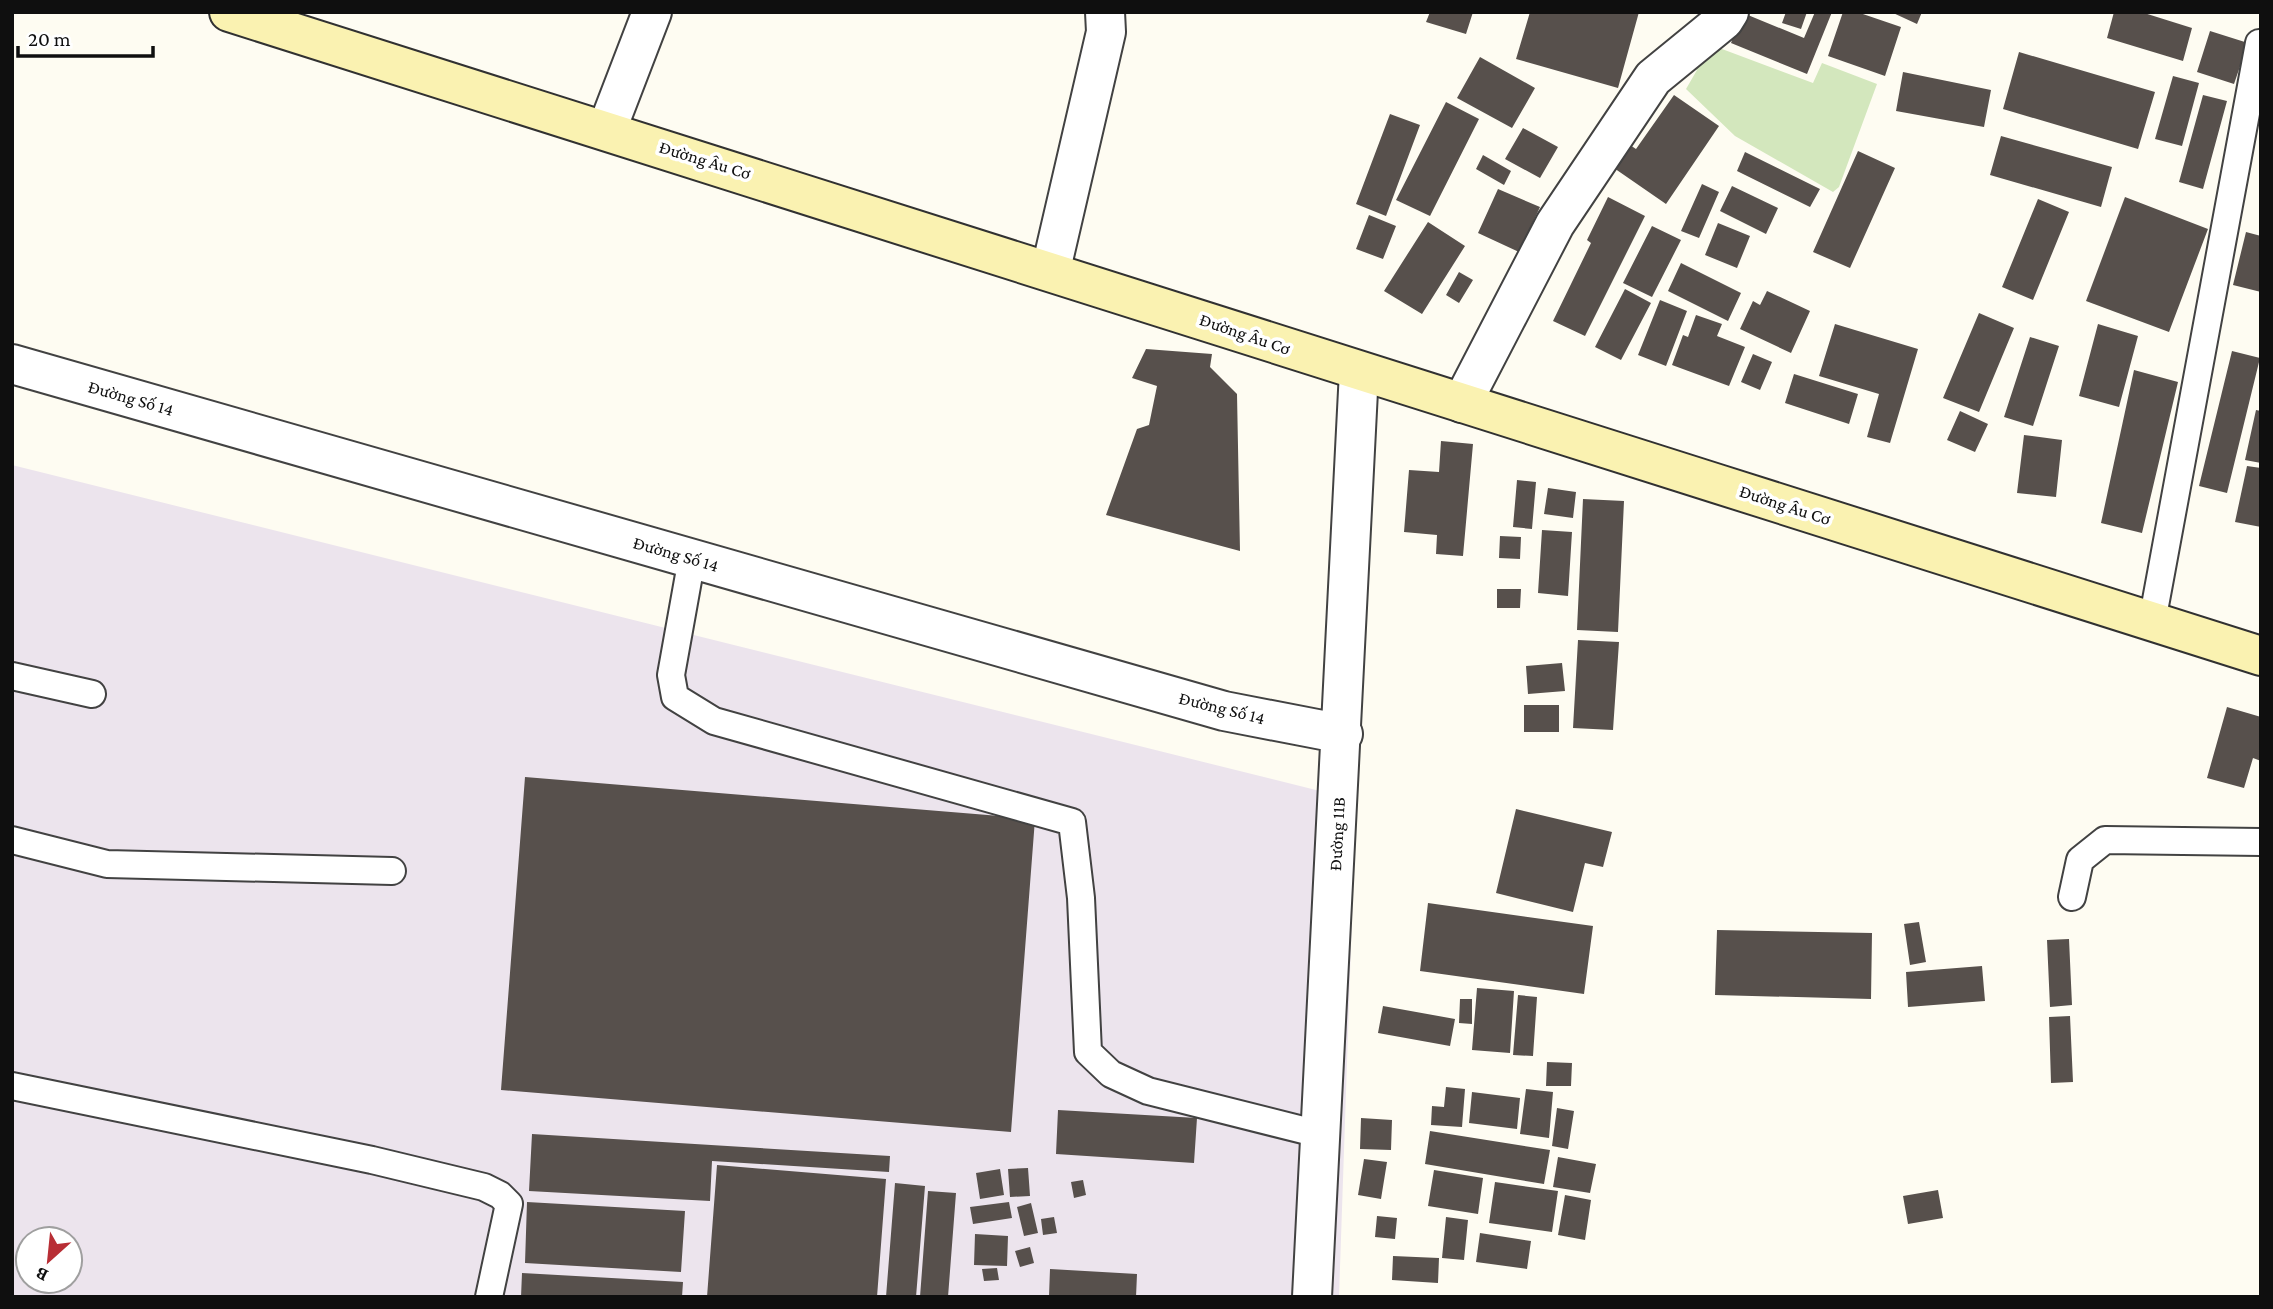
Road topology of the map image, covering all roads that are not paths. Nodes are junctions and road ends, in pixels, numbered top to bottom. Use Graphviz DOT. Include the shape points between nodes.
graph roads {
  1 [pos="229,12"];
  2 [pos="652,12"];
  3 [pos="1105,12"];
  4 [pos="1729,12"];
  5 [pos="2259,43"];
  6 [pos="607,129"];
  7 [pos="1051,269"];
  8 [pos="12,364"];
  9 [pos="1359,370"];
  10 [pos="1462,403"];
  11 [pos="692,558"];
  12 [pos="2151,622"];
  13 [pos="2261,656"];
  14 [pos="12,676"];
  15 [pos="92,694"];
  16 [pos="1343,734"];
  17 [pos="12,840"];
  18 [pos="2261,842"];
  19 [pos="391,872"];
  20 [pos="2072,897"];
  21 [pos="12,1086"];
  22 [pos="1319,1134"];
  23 [pos="489,1297"];
  24 [pos="1312,1297"];
  1 -- 6 [label="main road, Đường Âu Cơ"];
  2 -- 6 [label="street"];
  3 -- 7 [label="street" via="1106,32"];
  4 -- 10 [label="street" via="1653,78 1555,224"];
  5 -- 12 [label="lane"];
  6 -- 7 [label="main road, Đường Âu Cơ"];
  7 -- 9 [label="main road, Đường Âu Cơ"];
  8 -- 11 [label="street, Đường Số 14"];
  9 -- 10 [label="main road, Đường Âu Cơ"];
  9 -- 16 [label="street, Đường 11B"];
  10 -- 12 [label="main road, Đường Âu Cơ"];
  11 -- 16 [label="street, Đường Số 14" via="1223,711"];
  11 -- 22 [label="lane" via="671,676 675,697 714,721 1073,822 1088,1052 1111,1074 1148,1091"];
  12 -- 13 [label="main road, Đường Âu Cơ"];
  14 -- 15 [label="lane"];
  16 -- 22 [label="street, Đường 11B"];
  17 -- 19 [label="lane" via="107,864"];
  18 -- 20 [label="lane" via="2105,840 2080,860"];
  21 -- 23 [label="lane" via="484,1187 509,1204"];
  22 -- 24 [label="street, Đường 11B"];
}
